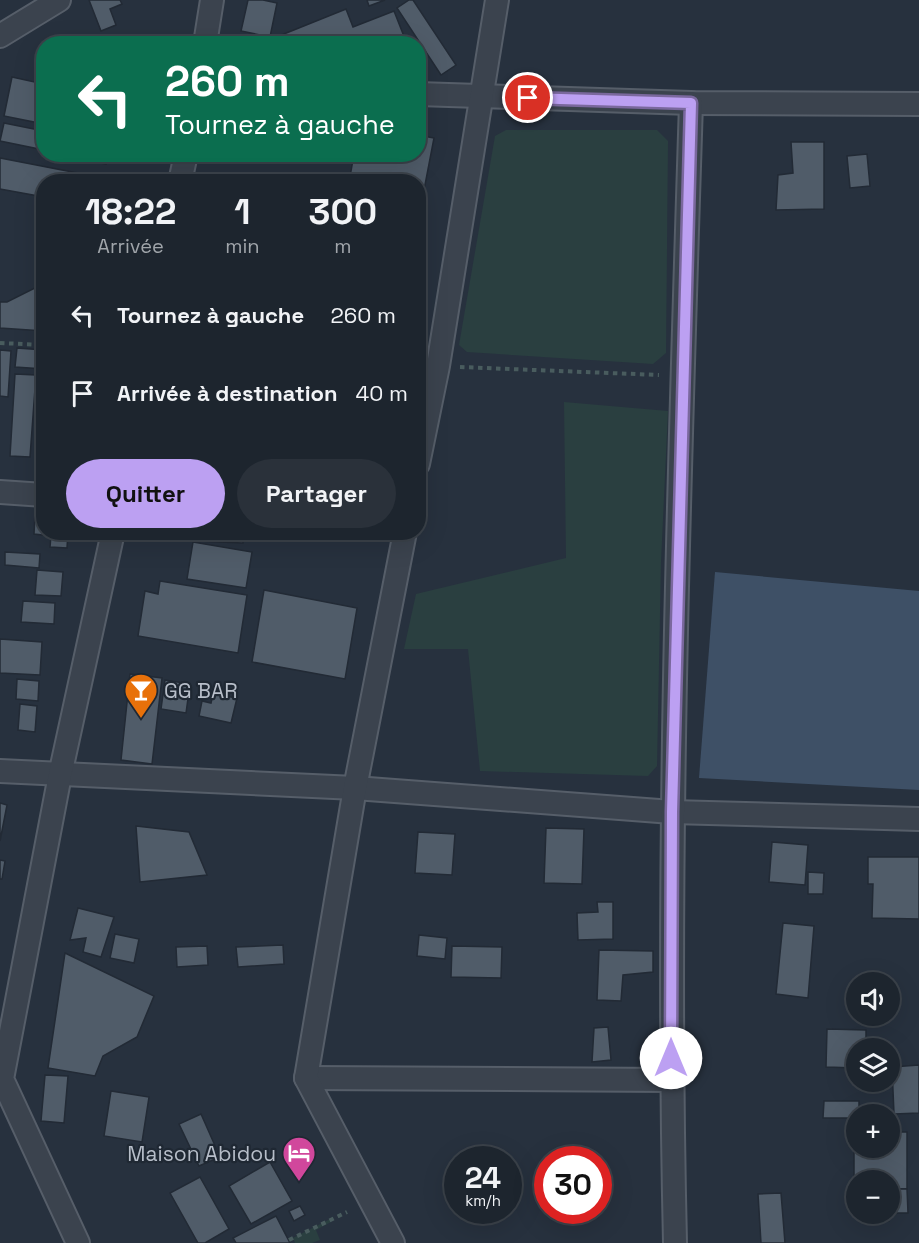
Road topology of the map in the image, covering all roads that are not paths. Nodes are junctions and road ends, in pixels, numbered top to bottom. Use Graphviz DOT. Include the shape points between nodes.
graph roads {
  1 [pos="58,0"];
  2 [pos="212,0"];
  3 [pos="497,0"];
  4 [pos="0,36"];
  5 [pos="207,36"];
  6 [pos="426,94"];
  7 [pos="481,97"];
  8 [pos="691,103"];
  9 [pos="919,104"];
  10 [pos="426,425"];
  11 [pos="0,492"];
  12 [pos="36,494"];
  13 [pos="112,540"];
  14 [pos="403,540"];
  15 [pos="0,771"];
  16 [pos="60,775"];
  17 [pos="355,788"];
  18 [pos="672,812"];
  19 [pos="919,819"];
  20 [pos="306,1078"];
  21 [pos="1,1079"];
  22 [pos="671,1080"];
  23 [pos="78,1243"];
  24 [pos="393,1243"];
  25 [pos="675,1243"];
  1 -- 4 [label="street"];
  2 -- 5 [label="street"];
  3 -- 7 [label="street"];
  6 -- 7 [label="street"];
  7 -- 8 [label="street"];
  7 -- 10 [label="street"];
  8 -- 9 [label="street"];
  8 -- 18 [label="street"];
  11 -- 12 [label="street"];
  13 -- 16 [label="street"];
  14 -- 17 [label="street"];
  15 -- 16 [label="street"];
  16 -- 17 [label="street"];
  16 -- 21 [label="street"];
  17 -- 18 [label="street"];
  17 -- 20 [label="street"];
  18 -- 19 [label="street"];
  18 -- 22 [label="street"];
  20 -- 22 [label="street"];
  20 -- 24 [label="street"];
  21 -- 23 [label="street"];
  22 -- 25 [label="street"];
}
